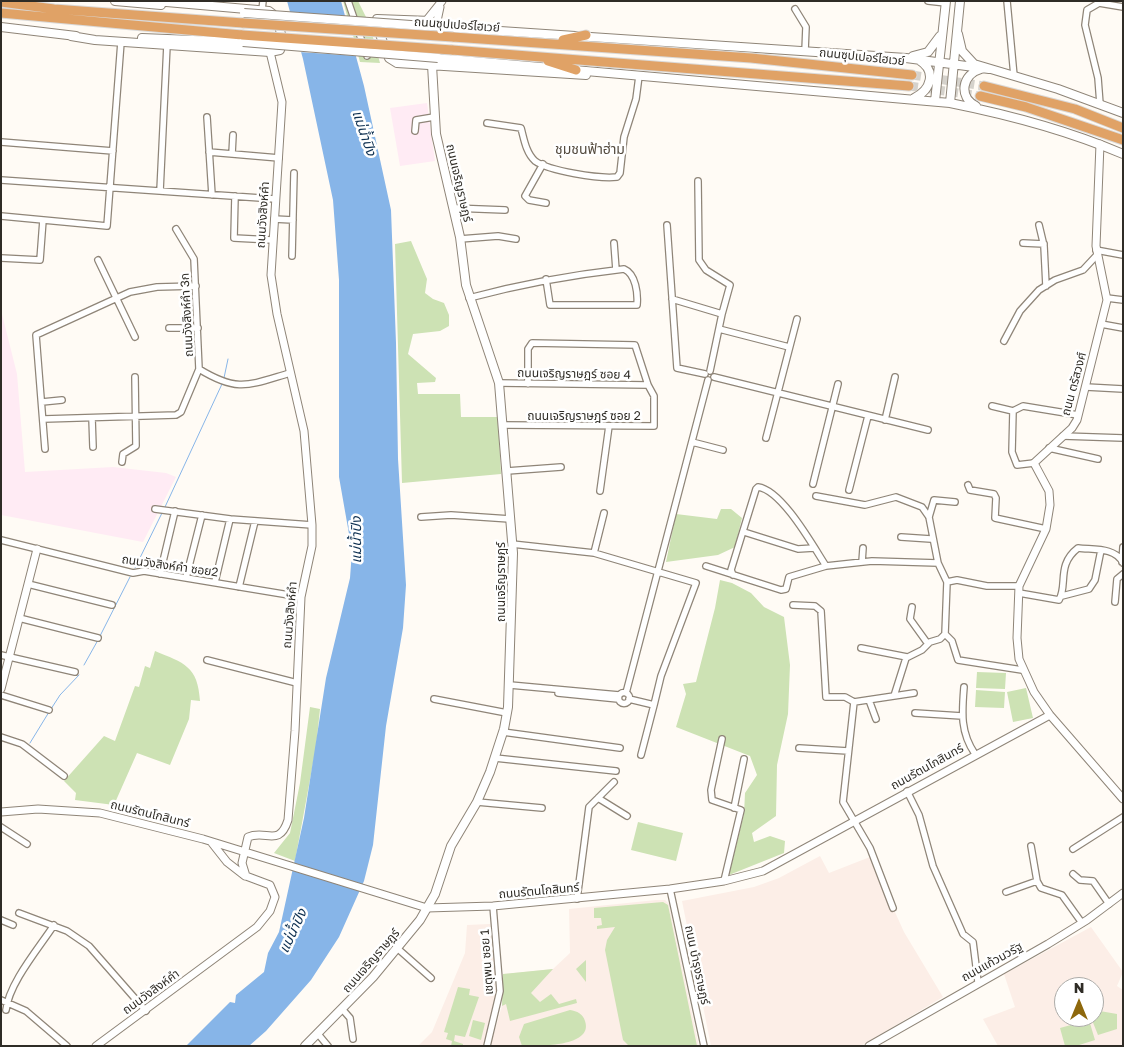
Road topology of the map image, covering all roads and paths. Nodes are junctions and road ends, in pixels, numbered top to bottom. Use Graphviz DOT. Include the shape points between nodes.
graph roads {
  1 [pos="13,1"];
  2 [pos="115,1"];
  3 [pos="154,1"];
  4 [pos="348,1"];
  5 [pos="928,1"];
  6 [pos="960,1"];
  7 [pos="1007,1"];
  8 [pos="1,2"];
  9 [pos="946,2"];
  10 [pos="191,3"];
  11 [pos="441,3"];
  12 [pos="262,5"];
  13 [pos="26,6"];
  14 [pos="1123,7"];
  15 [pos="795,9"];
  16 [pos="1,13"];
  17 [pos="31,17"];
  18 [pos="1,18"];
  19 [pos="437,21"];
  20 [pos="426,23"];
  21 [pos="1,27"];
  22 [pos="942,29"];
  23 [pos="958,34"];
  24 [pos="71,36"];
  25 [pos="586,36"];
  26 [pos="618,37"];
  27 [pos="242,39"];
  28 [pos="121,42"];
  29 [pos="550,43"];
  30 [pos="167,45"];
  31 [pos="805,51"];
  32 [pos="270,52"];
  33 [pos="367,56"];
  34 [pos="532,56"];
  35 [pos="906,58"];
  36 [pos="917,59"];
  37 [pos="940,62"];
  38 [pos="954,64"];
  39 [pos="432,65"];
  40 [pos="987,69"];
  41 [pos="576,70"];
  42 [pos="608,73"];
  43 [pos="912,75"];
  44 [pos="639,76"];
  45 [pos="1014,76"];
  46 [pos="910,86"];
  47 [pos="984,86"];
  48 [pos="980,96"];
  49 [pos="914,98"];
  50 [pos="935,101"];
  51 [pos="950,103"];
  52 [pos="1100,104"];
  53 [pos="977,107"];
  54 [pos="1123,113"];
  55 [pos="207,116"];
  56 [pos="434,117"];
  57 [pos="487,123"];
  58 [pos="1123,128"];
  59 [pos="415,130"];
  60 [pos="234,135"];
  61 [pos="1123,140"];
  62 [pos="1,142"];
  63 [pos="1100,144"];
  64 [pos="113,151"];
  65 [pos="209,152"];
  66 [pos="232,154"];
  67 [pos="1123,154"];
  68 [pos="279,158"];
  69 [pos="543,164"];
  70 [pos="294,173"];
  71 [pos="1,180"];
  72 [pos="698,181"];
  73 [pos="110,188"];
  74 [pos="160,191"];
  75 [pos="212,195"];
  76 [pos="235,196"];
  77 [pos="275,199"];
  78 [pos="546,203"];
  79 [pos="453,208"];
  80 [pos="505,210"];
  81 [pos="1,216"];
  82 [pos="274,219"];
  83 [pos="43,220"];
  84 [pos="293,220"];
  85 [pos="667,225"];
  86 [pos="1039,225"];
  87 [pos="176,229"];
  88 [pos="460,239"];
  89 [pos="516,239"];
  90 [pos="272,240"];
  91 [pos="614,243"];
  92 [pos="1023,243"];
  93 [pos="1044,244"];
  94 [pos="1097,253"];
  95 [pos="1123,255"];
  96 [pos="292,256"];
  97 [pos="1,258"];
  98 [pos="98,260"];
  99 [pos="616,270"];
  100 [pos="546,280"];
  101 [pos="196,286"];
  102 [pos="1046,286"];
  103 [pos="118,298"];
  104 [pos="469,298"];
  105 [pos="1107,298"];
  106 [pos="672,299"];
  107 [pos="1123,300"];
  108 [pos="722,314"];
  109 [pos="797,319"];
  110 [pos="1102,324"];
  111 [pos="169,328"];
  112 [pos="198,328"];
  113 [pos="1123,328"];
  114 [pos="719,329"];
  115 [pos="135,337"];
  116 [pos="1004,341"];
  117 [pos="790,348"];
  118 [pos="200,369"];
  119 [pos="290,373"];
  120 [pos="709,376"];
  121 [pos="135,377"];
  122 [pos="895,377"];
  123 [pos="499,384"];
  124 [pos="528,384"];
  125 [pos="838,384"];
  126 [pos="648,386"];
  127 [pos="1086,386"];
  128 [pos="1123,389"];
  129 [pos="778,393"];
  130 [pos="62,400"];
  131 [pos="42,402"];
  132 [pos="992,406"];
  133 [pos="832,407"];
  134 [pos="1013,411"];
  135 [pos="1078,415"];
  136 [pos="135,416"];
  137 [pos="868,416"];
  138 [pos="92,418"];
  139 [pos="44,419"];
  140 [pos="885,420"];
  141 [pos="503,425"];
  142 [pos="609,426"];
  143 [pos="928,430"];
  144 [pos="1063,436"];
  145 [pos="766,438"];
  146 [pos="1123,438"];
  147 [pos="692,442"];
  148 [pos="93,446"];
  149 [pos="1049,448"];
  150 [pos="46,449"];
  151 [pos="723,450"];
  152 [pos="1098,459"];
  153 [pos="122,462"];
  154 [pos="1034,463"];
  155 [pos="561,467"];
  156 [pos="506,471"];
  157 [pos="813,484"];
  158 [pos="968,485"];
  159 [pos="849,490"];
  160 [pos="600,491"];
  161 [pos="816,496"];
  162 [pos="955,502"];
  163 [pos="156,509"];
  164 [pos="174,511"];
  165 [pos="604,513"];
  166 [pos="202,515"];
  167 [pos="422,517"];
  168 [pos="929,517"];
  169 [pos="230,519"];
  170 [pos="510,519"];
  171 [pos="255,521"];
  172 [pos="312,525"];
  173 [pos="1046,529"];
  174 [pos="744,532"];
  175 [pos="901,537"];
  176 [pos="931,539"];
  177 [pos="1,540"];
  178 [pos="512,544"];
  179 [pos="1123,547"];
  180 [pos="814,548"];
  181 [pos="863,548"];
  182 [pos="37,549"];
  183 [pos="1101,550"];
  184 [pos="594,553"];
  185 [pos="862,562"];
  186 [pos="938,563"];
  187 [pos="1122,563"];
  188 [pos="706,566"];
  189 [pos="826,566"];
  190 [pos="659,570"];
  191 [pos="160,574"];
  192 [pos="1123,574"];
  193 [pos="733,575"];
  194 [pos="186,578"];
  195 [pos="214,582"];
  196 [pos="947,582"];
  197 [pos="28,584"];
  198 [pos="239,587"];
  199 [pos="1019,590"];
  200 [pos="1062,596"];
  201 [pos="301,597"];
  202 [pos="1116,602"];
  203 [pos="794,605"];
  204 [pos="112,606"];
  205 [pos="912,607"];
  206 [pos="20,618"];
  207 [pos="945,634"];
  208 [pos="98,638"];
  209 [pos="928,644"];
  210 [pos="862,648"];
  211 [pos="1,655"];
  212 [pos="908,656"];
  213 [pos="10,657"];
  214 [pos="207,660"];
  215 [pos="1022,670"];
  216 [pos="75,672"];
  217 [pos="297,683"];
  218 [pos="510,687"];
  219 [pos="964,687"];
  220 [pos="1,689"];
  221 [pos="914,692"];
  222 [pos="624,694"];
  223 [pos="1,696"];
  224 [pos="894,696"];
  225 [pos="434,698"];
  226 [pos="1038,698"];
  227 [pos="869,700"];
  228 [pos="854,702"];
  229 [pos="654,705"];
  230 [pos="49,710"];
  231 [pos="507,713"];
  232 [pos="915,713"];
  233 [pos="1050,715"];
  234 [pos="962,716"];
  235 [pos="876,719"];
  236 [pos="1039,720"];
  237 [pos="503,732"];
  238 [pos="1,737"];
  239 [pos="722,739"];
  240 [pos="620,748"];
  241 [pos="799,748"];
  242 [pos="848,751"];
  243 [pos="975,754"];
  244 [pos="641,755"];
  245 [pos="495,758"];
  246 [pos="744,759"];
  247 [pos="616,771"];
  248 [pos="64,776"];
  249 [pos="614,782"];
  250 [pos="907,791"];
  251 [pos="598,798"];
  252 [pos="1123,799"];
  253 [pos="477,802"];
  254 [pos="542,808"];
  255 [pos="734,808"];
  256 [pos="1,811"];
  257 [pos="627,816"];
  258 [pos="1123,818"];
  259 [pos="856,820"];
  260 [pos="1,827"];
  261 [pos="212,842"];
  262 [pos="27,844"];
  263 [pos="1031,846"];
  264 [pos="1073,849"];
  265 [pos="243,852"];
  266 [pos="1073,874"];
  267 [pos="246,876"];
  268 [pos="724,881"];
  269 [pos="1037,881"];
  270 [pos="670,889"];
  271 [pos="1006,892"];
  272 [pos="1123,893"];
  273 [pos="577,899"];
  274 [pos="1109,904"];
  275 [pos="493,906"];
  276 [pos="426,908"];
  277 [pos="893,908"];
  278 [pos="19,913"];
  279 [pos="1,920"];
  280 [pos="1082,923"];
  281 [pos="13,925"];
  282 [pos="54,925"];
  283 [pos="397,948"];
  284 [pos="431,978"];
  285 [pos="978,982"];
  286 [pos="4,1001"];
  287 [pos="6,1010"];
  288 [pos="343,1010"];
  289 [pos="146,1011"];
  290 [pos="318,1034"];
  291 [pos="353,1039"];
  292 [pos="67,1046"];
  293 [pos="96,1046"];
  294 [pos="305,1046"];
  295 [pos="328,1046"];
  296 [pos="487,1046"];
  297 [pos="704,1046"];
  298 [pos="869,1046"];
  1 -- 13 [label="highway"];
  2 -- 20 [label="main road, bridge" via="244,13"];
  3 -- 10 [label="main road"];
  4 -- 33 [label="street"];
  5 -- 9 [label="street"];
  6 -- 23 [label="main road"];
  7 -- 45 [label="street"];
  8 -- 13 [label="highway, ถนนซุปเปอร์ไฮเวย์"];
  9 -- 22 [label="main road"];
  10 -- 12 [label="main road"];
  11 -- 19 [label="street"];
  11 -- 20 [label="street"];
  12 -- 32 [label="main road" via="274,14 281,38 280,50"];
  13 -- 29 [label="highway, ถนนซุปเปอร์ไฮเวย์, bridge"];
  14 -- 52 [label="street" via="1099,3 1087,10 1085,17 1101,92"];
  15 -- 31 [label="street" via="806,27"];
  16 -- 17 [label="highway, ถนนซุปเปอร์ไฮเวย์"];
  17 -- 18 [label="highway"];
  17 -- 27 [label="highway, ถนนซุปเปอร์ไฮเวย์"];
  19 -- 20 [label="main road"];
  19 -- 26 [label="main road" via="595,32"];
  20 -- 25 [label="main road"];
  20 -- 39 [label="main road" via="381,18 376,21 389,58 397,62"];
  21 -- 24 [label="main road"];
  22 -- 35 [label="main road" via="928,52"];
  22 -- 37 [label="main road"];
  23 -- 38 [label="main road"];
  23 -- 40 [label="main road" via="966,56 974,64"];
  24 -- 27 [label="main road"];
  24 -- 28 [label="main road"];
  25 -- 26 [label="main road"];
  25 -- 29 [label="highway"];
  26 -- 31 [label="main road"];
  27 -- 34 [label="highway, ถนนซุปเปอร์ไฮเวย์, bridge"];
  27 -- 41 [label="main road, bridge"];
  28 -- 30 [label="main road"];
  28 -- 64 [label="street"];
  29 -- 43 [label="highway, ถนนซุปเปอร์ไฮเวย์" via="751,58"];
  30 -- 32 [label="main road"];
  30 -- 74 [label="street"];
  31 -- 35 [label="main road"];
  32 -- 68 [label="street, ถนนวังสิงห์คำ" via="282,102"];
  34 -- 41 [label="highway"];
  34 -- 46 [label="highway, ถนนซุปเปอร์ไฮเวย์"];
  35 -- 36 [label="main road"];
  36 -- 37 [label="main road"];
  36 -- 49 [label="main road" via="928,69 930,79 927,89"];
  37 -- 38 [label="main road"];
  37 -- 50 [label="main road"];
  38 -- 40 [label="main road"];
  38 -- 51 [label="main road"];
  39 -- 42 [label="main road" via="566,76"];
  39 -- 56 [label="main road, ถนนเจริญราษฎร์"];
  40 -- 45 [label="main road"];
  40 -- 53 [label="main road" via="970,73 964,87 968,101"];
  41 -- 42 [label="main road"];
  42 -- 44 [label="main road"];
  44 -- 49 [label="main road"];
  44 -- 69 [label="street" via="617,177 571,173"];
  45 -- 52 [label="main road"];
  47 -- 58 [label="highway" via="1075,109"];
  48 -- 61 [label="highway" via="1026,107"];
  49 -- 50 [label="main road"];
  50 -- 51 [label="main road"];
  51 -- 53 [label="main road"];
  52 -- 54 [label="main road"];
  53 -- 63 [label="main road" via="1040,123"];
  55 -- 65 [label="street"];
  56 -- 59 [label="street" via="416,120"];
  56 -- 79 [label="main road, ถนนเจริญราษฎร์"];
  57 -- 69 [label="street" via="521,128 526,148 535,160"];
  60 -- 66 [label="street"];
  62 -- 64 [label="street"];
  63 -- 67 [label="main road"];
  63 -- 94 [label="street, ถนน ตรัสวงศ์"];
  64 -- 73 [label="street"];
  65 -- 66 [label="street"];
  65 -- 75 [label="street"];
  66 -- 68 [label="street"];
  68 -- 77 [label="street, ถนนวังสิงห์คำ"];
  69 -- 78 [label="street" via="525,196 529,200"];
  70 -- 84 [label="street"];
  71 -- 73 [label="street"];
  72 -- 108 [label="street" via="698,260 706,270 730,285"];
  73 -- 74 [label="street"];
  73 -- 83 [label="street" via="107,226"];
  74 -- 75 [label="street"];
  75 -- 76 [label="street"];
  76 -- 77 [label="street"];
  76 -- 90 [label="street" via="234,238"];
  77 -- 82 [label="street, ถนนวังสิงห์คำ"];
  79 -- 80 [label="street"];
  79 -- 88 [label="main road, ถนนเจริญราษฎร์"];
  81 -- 83 [label="street"];
  82 -- 84 [label="street"];
  82 -- 90 [label="street, ถนนวังสิงห์คำ"];
  83 -- 97 [label="street" via="40,260"];
  84 -- 96 [label="street"];
  85 -- 106 [label="street"];
  86 -- 93 [label="street"];
  87 -- 101 [label="street, ถนนวังสิงห์คำ 3ก" via="194,259"];
  88 -- 89 [label="street" via="498,236"];
  88 -- 104 [label="main road, ถนนเจริญราษฎร์"];
  90 -- 119 [label="street, ถนนวังสิงห์คำ" via="273,294"];
  91 -- 99 [label="street"];
  92 -- 93 [label="street"];
  93 -- 102 [label="street"];
  94 -- 95 [label="street"];
  94 -- 102 [label="street" via="1083,270"];
  94 -- 105 [label="street, ถนน ตรัสวงศ์"];
  98 -- 103 [label="street"];
  99 -- 100 [label="street"];
  99 -- 100 [label="street" via="624,269 632,276 637,305 550,305"];
  100 -- 104 [label="street"];
  101 -- 103 [label="street" via="157,287 130,292"];
  101 -- 112 [label="street, ถนนวังสิงห์คำ 3ก"];
  102 -- 116 [label="street" via="1020,311"];
  103 -- 115 [label="street"];
  103 -- 131 [label="street" via="36,335"];
  104 -- 123 [label="main road, ถนนเจริญราษฎร์"];
  105 -- 107 [label="street"];
  105 -- 110 [label="street, ถนน ตรัสวงศ์"];
  106 -- 108 [label="street"];
  106 -- 120 [label="street" via="677,368"];
  108 -- 114 [label="street"];
  109 -- 117 [label="street"];
  110 -- 113 [label="street"];
  110 -- 127 [label="street, ถนน ตรัสวงศ์"];
  111 -- 112 [label="street"];
  112 -- 118 [label="street, ถนนวังสิงห์คำ 3ก"];
  114 -- 117 [label="street"];
  114 -- 120 [label="street"];
  117 -- 129 [label="street"];
  118 -- 119 [label="street, ถนนวังสิงห์คำ 3ก" via="219,380 240,386"];
  118 -- 136 [label="street" via="181,412 176,415"];
  119 -- 172 [label="street, ถนนวังสิงห์คำ" via="304,431"];
  120 -- 129 [label="street"];
  120 -- 147 [label="street"];
  121 -- 136 [label="street"];
  122 -- 140 [label="street"];
  123 -- 124 [label="street, ถนนเจริญราษฎร์ ซอย 4"];
  123 -- 141 [label="main road, ถนนเจริญราษฎร์"];
  124 -- 126 [label="street, ถนนเจริญราษฎร์ ซอย 4"];
  124 -- 126 [label="street" via="528,349 532,343 635,345"];
  125 -- 133 [label="street"];
  126 -- 142 [label="street, ถนนเจริญราษฎร์ ซอย 2" via="654,396 654,426"];
  127 -- 128 [label="street"];
  127 -- 135 [label="street, ถนน ตรัสวงศ์"];
  129 -- 133 [label="street"];
  129 -- 145 [label="street"];
  130 -- 131 [label="street"];
  131 -- 139 [label="street"];
  132 -- 134 [label="street"];
  133 -- 137 [label="street"];
  133 -- 157 [label="street"];
  134 -- 135 [label="street" via="1023,406"];
  134 -- 154 [label="street" via="1012,452 1017,465"];
  135 -- 144 [label="street, ถนน ตรัสวงศ์" via="1072,428"];
  136 -- 138 [label="street"];
  136 -- 153 [label="street" via="136,446 122,454"];
  137 -- 140 [label="street"];
  137 -- 159 [label="street"];
  138 -- 139 [label="street"];
  138 -- 148 [label="street"];
  139 -- 150 [label="street"];
  140 -- 143 [label="street"];
  141 -- 142 [label="street, ถนนเจริญราษฎร์ ซอย 2"];
  141 -- 156 [label="main road, ถนนเจริญราษฎร์"];
  142 -- 160 [label="street"];
  144 -- 146 [label="street"];
  144 -- 149 [label="street, ถนน ตรัสวงศ์"];
  147 -- 151 [label="street"];
  147 -- 190 [label="street"];
  149 -- 152 [label="street"];
  149 -- 154 [label="street, ถนน ตรัสวงศ์"];
  154 -- 173 [label="street" via="1049,491"];
  155 -- 156 [label="street"];
  156 -- 170 [label="main road, ถนนเจริญราษฎร์"];
  158 -- 173 [label="street" via="970,490 994,494 995,518"];
  161 -- 168 [label="street" via="865,505 896,497 922,507"];
  162 -- 168 [label="street" via="934,500"];
  163 -- 164 [label="street"];
  164 -- 166 [label="street"];
  164 -- 191 [label="street"];
  165 -- 184 [label="street"];
  166 -- 169 [label="street"];
  166 -- 194 [label="street"];
  167 -- 170 [label="street" via="451,515"];
  168 -- 176 [label="street"];
  169 -- 171 [label="street"];
  169 -- 195 [label="street"];
  170 -- 178 [label="main road, ถนนเจริญราษฎร์"];
  171 -- 172 [label="street"];
  171 -- 198 [label="street"];
  172 -- 201 [label="street, ถนนวังสิงห์คำ" via="312,546"];
  173 -- 199 [label="street"];
  174 -- 180 [label="street" via="798,549"];
  174 -- 180 [label="street" via="756,489 761,487 776,496"];
  174 -- 193 [label="street" via="731,570"];
  175 -- 176 [label="street"];
  176 -- 186 [label="street"];
  177 -- 182 [label="street, ถนนวังสิงห์คำ ซอย2"];
  178 -- 184 [label="street"];
  178 -- 218 [label="main road, ถนนเจริญราษฎร์"];
  179 -- 187 [label="street"];
  180 -- 189 [label="street"];
  181 -- 185 [label="street"];
  182 -- 191 [label="street, ถนนวังสิงห์คำ ซอย2" via="132,572"];
  182 -- 197 [label="street"];
  183 -- 187 [label="street" via="1118,554"];
  183 -- 200 [label="street" via="1090,589"];
  183 -- 200 [label="street" via="1078,548 1072,553 1062,578"];
  184 -- 190 [label="street"];
  185 -- 186 [label="street"];
  185 -- 189 [label="street"];
  186 -- 196 [label="street"];
  188 -- 193 [label="street"];
  189 -- 193 [label="street" via="789,576 786,589 781,590"];
  190 -- 222 [label="street"];
  190 -- 229 [label="street" via="696,583 661,676"];
  191 -- 194 [label="street, ถนนวังสิงห์คำ ซอย2"];
  192 -- 202 [label="street" via="1116,579"];
  194 -- 195 [label="street, ถนนวังสิงห์คำ ซอย2"];
  195 -- 198 [label="street, ถนนวังสิงห์คำ ซอย2"];
  196 -- 199 [label="street" via="957,580"];
  196 -- 207 [label="street"];
  197 -- 204 [label="street"];
  197 -- 206 [label="street"];
  198 -- 201 [label="street, ถนนวังสิงห์คำ ซอย2"];
  199 -- 200 [label="street" via="1059,600"];
  199 -- 215 [label="street" via="1017,638"];
  201 -- 217 [label="street, ถนนวังสิงห์คำ"];
  203 -- 228 [label="street" via="815,606 821,611 826,698 845,697"];
  205 -- 209 [label="street" via="910,619"];
  206 -- 208 [label="street"];
  206 -- 213 [label="street"];
  207 -- 209 [label="street"];
  207 -- 215 [label="street" via="952,641 958,660"];
  209 -- 212 [label="street"];
  210 -- 212 [label="street"];
  211 -- 213 [label="street"];
  212 -- 224 [label="street"];
  213 -- 216 [label="street"];
  213 -- 220 [label="street"];
  214 -- 217 [label="street"];
  215 -- 226 [label="street"];
  217 -- 265 [label="street, ถนนวังสิงห์คำ" via="286,827 278,836 248,837"];
  218 -- 222 [label="street"];
  218 -- 231 [label="main road, ถนนเจริญราษฎร์"];
  219 -- 234 [label="street"];
  221 -- 224 [label="street"];
  222 -- 229 [label="street"];
  223 -- 230 [label="street"];
  224 -- 227 [label="street"];
  225 -- 231 [label="street"];
  226 -- 233 [label="street"];
  226 -- 236 [label="street"];
  227 -- 228 [label="street"];
  227 -- 235 [label="street"];
  228 -- 242 [label="street"];
  229 -- 244 [label="street"];
  231 -- 237 [label="main road, ถนนเจริญราษฎร์"];
  232 -- 234 [label="street"];
  233 -- 236 [label="street, ถนนรัตนโกสินทร์"];
  233 -- 252 [label="street"];
  234 -- 243 [label="street" via="967,742"];
  236 -- 243 [label="street, ถนนรัตนโกสินทร์"];
  237 -- 240 [label="street"];
  237 -- 245 [label="main road, ถนนเจริญราษฎร์"];
  238 -- 248 [label="street" via="22,744"];
  239 -- 255 [label="street" via="711,790 712,800"];
  241 -- 242 [label="street"];
  242 -- 259 [label="street" via="843,802"];
  243 -- 250 [label="street, ถนนรัตนโกสินทร์"];
  245 -- 247 [label="street"];
  245 -- 253 [label="main road, ถนนเจริญราษฎร์"];
  246 -- 255 [label="street"];
  249 -- 251 [label="street"];
  250 -- 259 [label="street, ถนนรัตนโกสินทร์"];
  250 -- 285 [label="street" via="919,815 933,866 963,934 972,942"];
  251 -- 257 [label="street"];
  251 -- 273 [label="street" via="589,807 586,821"];
  253 -- 254 [label="street"];
  253 -- 276 [label="main road, ถนนเจริญราษฎร์" via="451,846 435,894"];
  255 -- 268 [label="street" via="741,810"];
  256 -- 261 [label="street, ถนนรัตนโกสินทร์" via="77,810 100,813"];
  258 -- 264 [label="street"];
  259 -- 268 [label="street, ถนนรัตนโกสินทร์" via="763,871"];
  259 -- 277 [label="street"];
  260 -- 262 [label="street"];
  261 -- 265 [label="street, ถนนรัตนโกสินทร์"];
  261 -- 267 [label="street" via="228,862"];
  263 -- 269 [label="street"];
  265 -- 267 [label="street" via="242,867"];
  265 -- 276 [label="street, ถนนรัตนโกสินทร์"];
  266 -- 274 [label="street" via="1080,880 1093,881"];
  267 -- 289 [label="street, ถนนวังสิงห์คำ" via="273,888 275,897 266,916 257,927"];
  268 -- 270 [label="street, ถนนรัตนโกสินทร์"];
  269 -- 271 [label="street"];
  269 -- 280 [label="street" via="1043,890 1062,895"];
  270 -- 273 [label="street, ถนนรัตนโกสินทร์"];
  270 -- 297 [label="street, ถนน บำรุงราษฏร์"];
  272 -- 274 [label="street, ถนนแก้วนวรัฐ"];
  273 -- 275 [label="street, ถนนรัตนโกสินทร์"];
  274 -- 280 [label="street, ถนนแก้วนวรัฐ"];
  275 -- 276 [label="street, ถนนรัตนโกสินทร์"];
  275 -- 296 [label="street, เชตุพน ซอย 1" via="500,991"];
  276 -- 283 [label="main road, ถนนเจริญราษฎร์"];
  278 -- 282 [label="street"];
  279 -- 281 [label="street"];
  280 -- 285 [label="street, ถนนแก้วนวรัฐ"];
  282 -- 286 [label="street"];
  282 -- 289 [label="street" via="97,953"];
  283 -- 284 [label="street"];
  283 -- 288 [label="main road, ถนนเจริญราษฎร์"];
  285 -- 298 [label="street, ถนนแก้วนวรัฐ"];
  286 -- 287 [label="street"];
  286 -- 292 [label="street" via="26,1011"];
  288 -- 290 [label="main road, ถนนเจริญราษฎร์"];
  288 -- 291 [label="street" via="350,1018"];
  289 -- 293 [label="street, ถนนวังสิงห์คำ"];
  290 -- 294 [label="main road, ถนนเจริญราษฎร์"];
  290 -- 295 [label="street"];
}
